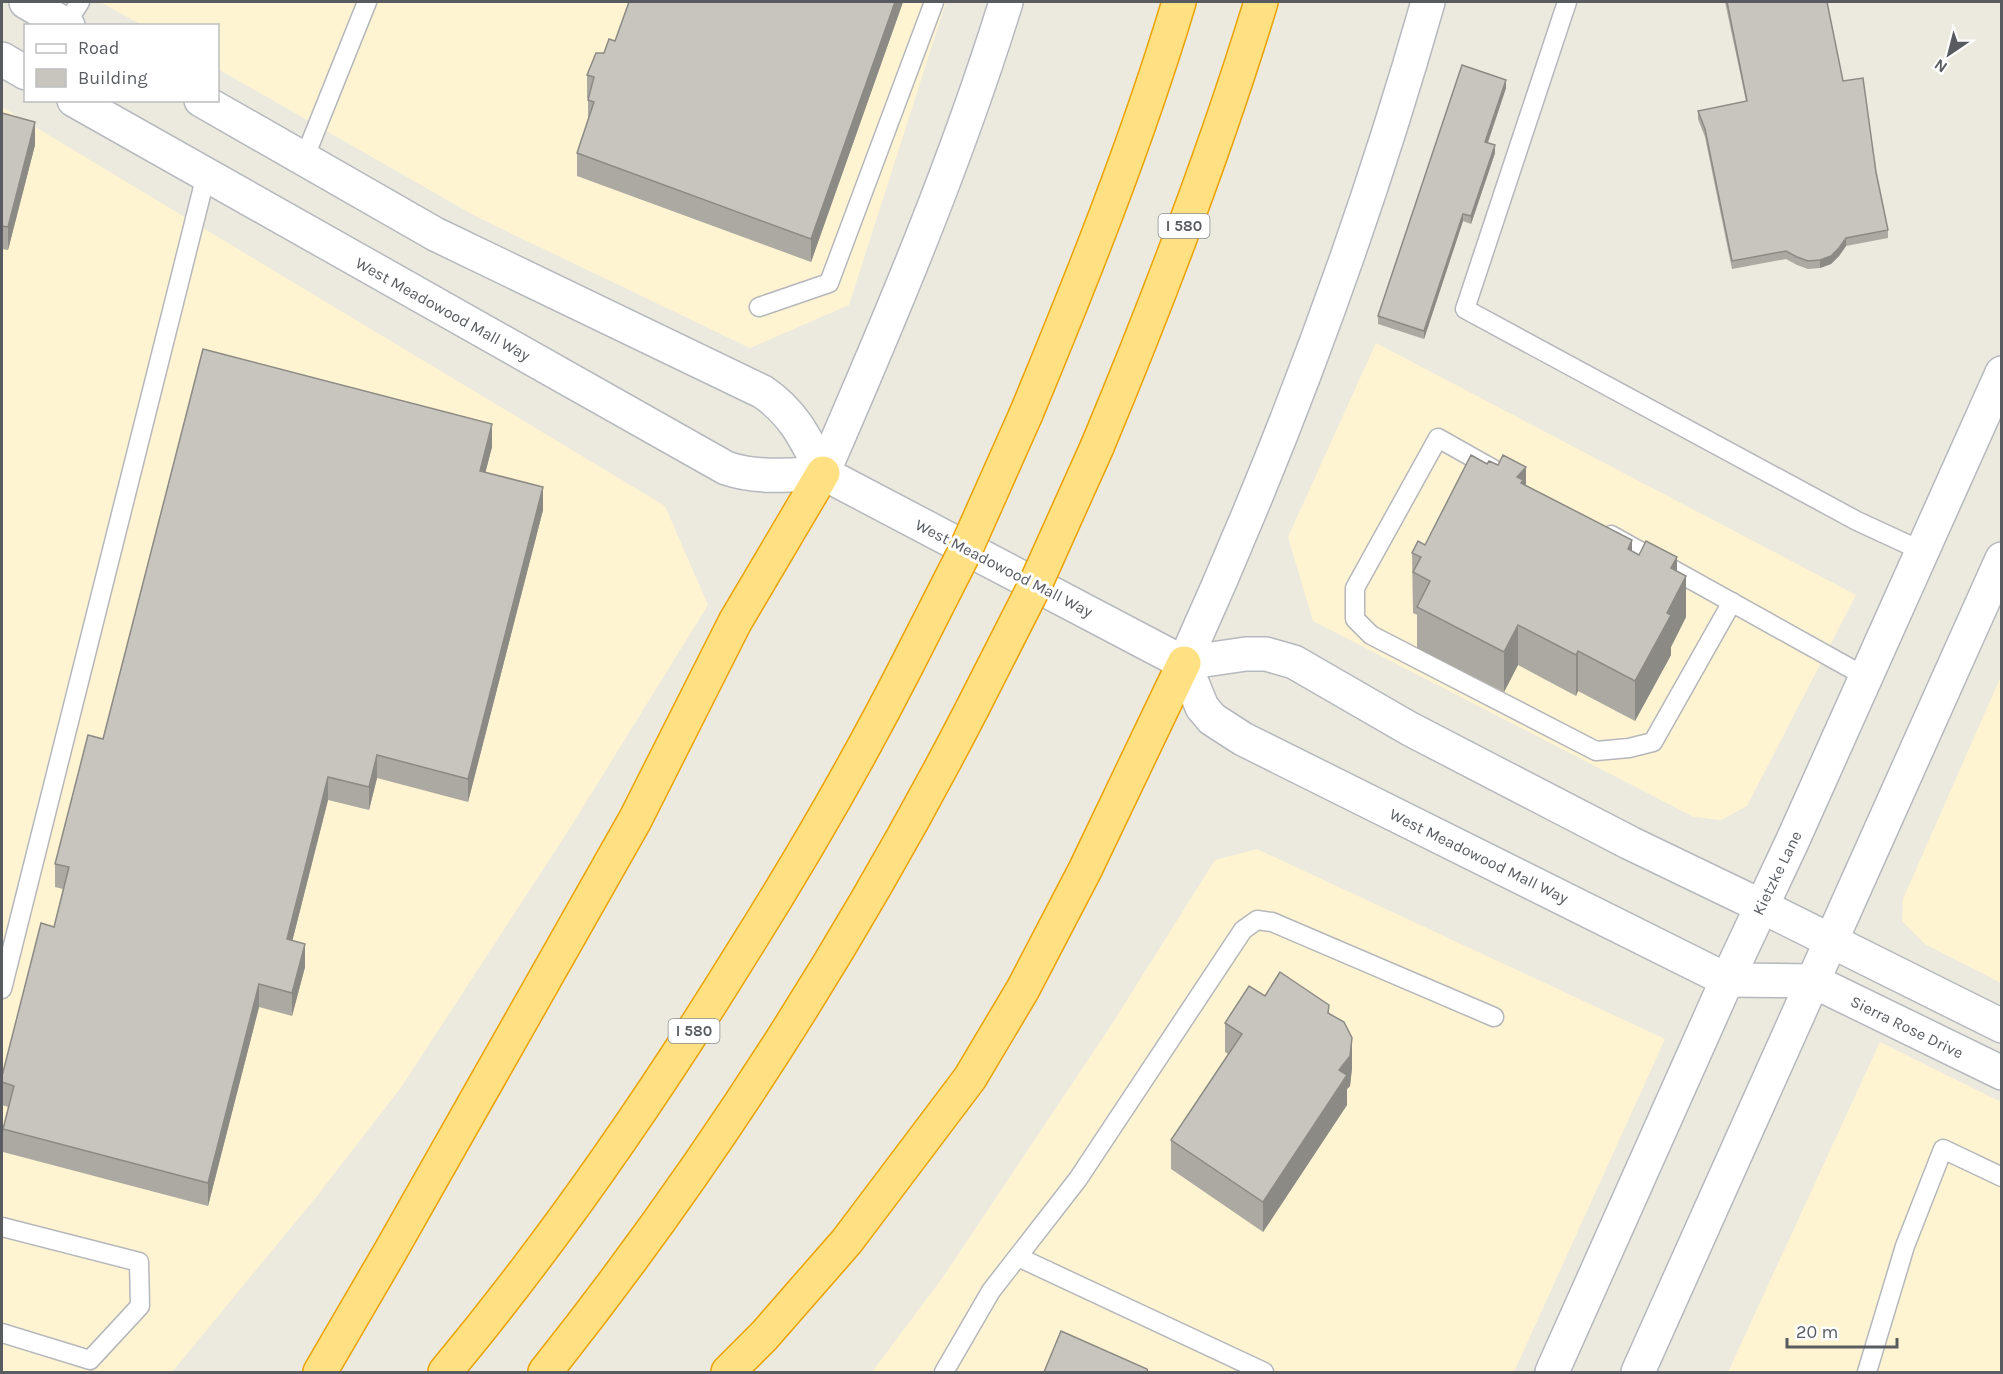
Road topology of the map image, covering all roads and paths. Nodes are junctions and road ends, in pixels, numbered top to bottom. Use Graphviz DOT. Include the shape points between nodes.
graph roads {
  1 [pos="26,2"];
  2 [pos="368,2"];
  3 [pos="934,2"];
  4 [pos="1006,2"];
  5 [pos="1179,2"];
  6 [pos="1261,2"];
  7 [pos="1428,2"];
  8 [pos="1567,2"];
  9 [pos="71,17"];
  10 [pos="2,59"];
  11 [pos="24,72"];
  12 [pos="78,102"];
  13 [pos="204,102"];
  14 [pos="304,159"];
  15 [pos="206,175"];
  16 [pos="759,307"];
  17 [pos="2001,373"];
  18 [pos="824,473"];
  19 [pos="1509,478"];
  20 [pos="1600,528"];
  21 [pos="1922,551"];
  22 [pos="2001,559"];
  23 [pos="1732,602"];
  24 [pos="1184,663"];
  25 [pos="1866,677"];
  26 [pos="1761,906"];
  27 [pos="1831,940"];
  28 [pos="1727,980"];
  29 [pos="1813,981"];
  30 [pos="2,989"];
  31 [pos="1494,1017"];
  32 [pos="2001,1026"];
  33 [pos="2001,1074"];
  34 [pos="2001,1177"];
  35 [pos="2,1227"];
  36 [pos="1018,1257"];
  37 [pos="2,1333"];
  38 [pos="320,1372"];
  39 [pos="446,1372"];
  40 [pos="545,1372"];
  41 [pos="728,1372"];
  42 [pos="944,1372"];
  43 [pos="1264,1372"];
  44 [pos="1552,1372"];
  45 [pos="1638,1372"];
  46 [pos="1868,1372"];
  1 -- 9 [label="main road"];
  2 -- 14 [label="lane"];
  3 -- 16 [label="lane" via="829,283"];
  4 -- 18 [label="main road" via="894,310"];
  5 -- 39 [label="highway, I 580, bridge" via="1117,188 1026,414 965,551 873,732 699,1023 590,1185"];
  6 -- 40 [label="highway, I 580, bridge" via="1237,81 1145,330 1035,585 972,710 909,828 784,1037 675,1200"];
  7 -- 24 [label="main road" via="1377,168 1305,373 1230,562"];
  8 -- 21 [label="lane" via="1465,309 1857,521"];
  10 -- 11 [label="main road"];
  12 -- 15 [label="main road, West Meadowood Mall Way"];
  13 -- 14 [label="main road"];
  14 -- 18 [label="main road" via="435,234 763,392 797,424"];
  15 -- 18 [label="main road, West Meadowood Mall Way" via="726,468 741,474 774,476"];
  15 -- 30 [label="lane"];
  17 -- 21 [label="main road, Kietzke Lane"];
  18 -- 24 [label="main road, West Meadowood Mall Way"];
  18 -- 38 [label="highway" via="735,621 629,830"];
  19 -- 23 [label="lane" via="1438,438 1355,588 1355,619 1371,635 1596,751 1629,748 1653,742"];
  20 -- 23 [label="lane"];
  21 -- 25 [label="main road, Kietzke Lane"];
  22 -- 27 [label="main road"];
  23 -- 25 [label="lane"];
  24 -- 26 [label="main road" via="1246,654 1266,654 1294,662 1491,772"];
  24 -- 28 [label="main road, West Meadowood Mall Way" via="1202,707 1238,736"];
  24 -- 41 [label="highway" via="1085,870 1023,989 970,1078 847,1241"];
  25 -- 26 [label="main road, Kietzke Lane"];
  26 -- 27 [label="main road"];
  26 -- 28 [label="main road, Kietzke Lane"];
  27 -- 29 [label="main road"];
  27 -- 32 [label="main road"];
  28 -- 29 [label="main road, West Meadowood Mall Way"];
  28 -- 44 [label="main road, Kietzke Lane"];
  29 -- 33 [label="main road, Sierra Rose Drive"];
  29 -- 45 [label="main road"];
  31 -- 36 [label="lane" via="1272,922 1257,920 1243,930 1078,1179"];
  34 -- 46 [label="lane" via="1943,1149 1905,1246"];
  35 -- 37 [label="lane" via="140,1262 140,1306 90,1360"];
  36 -- 42 [label="lane" via="991,1291"];
  36 -- 43 [label="lane"];
}
